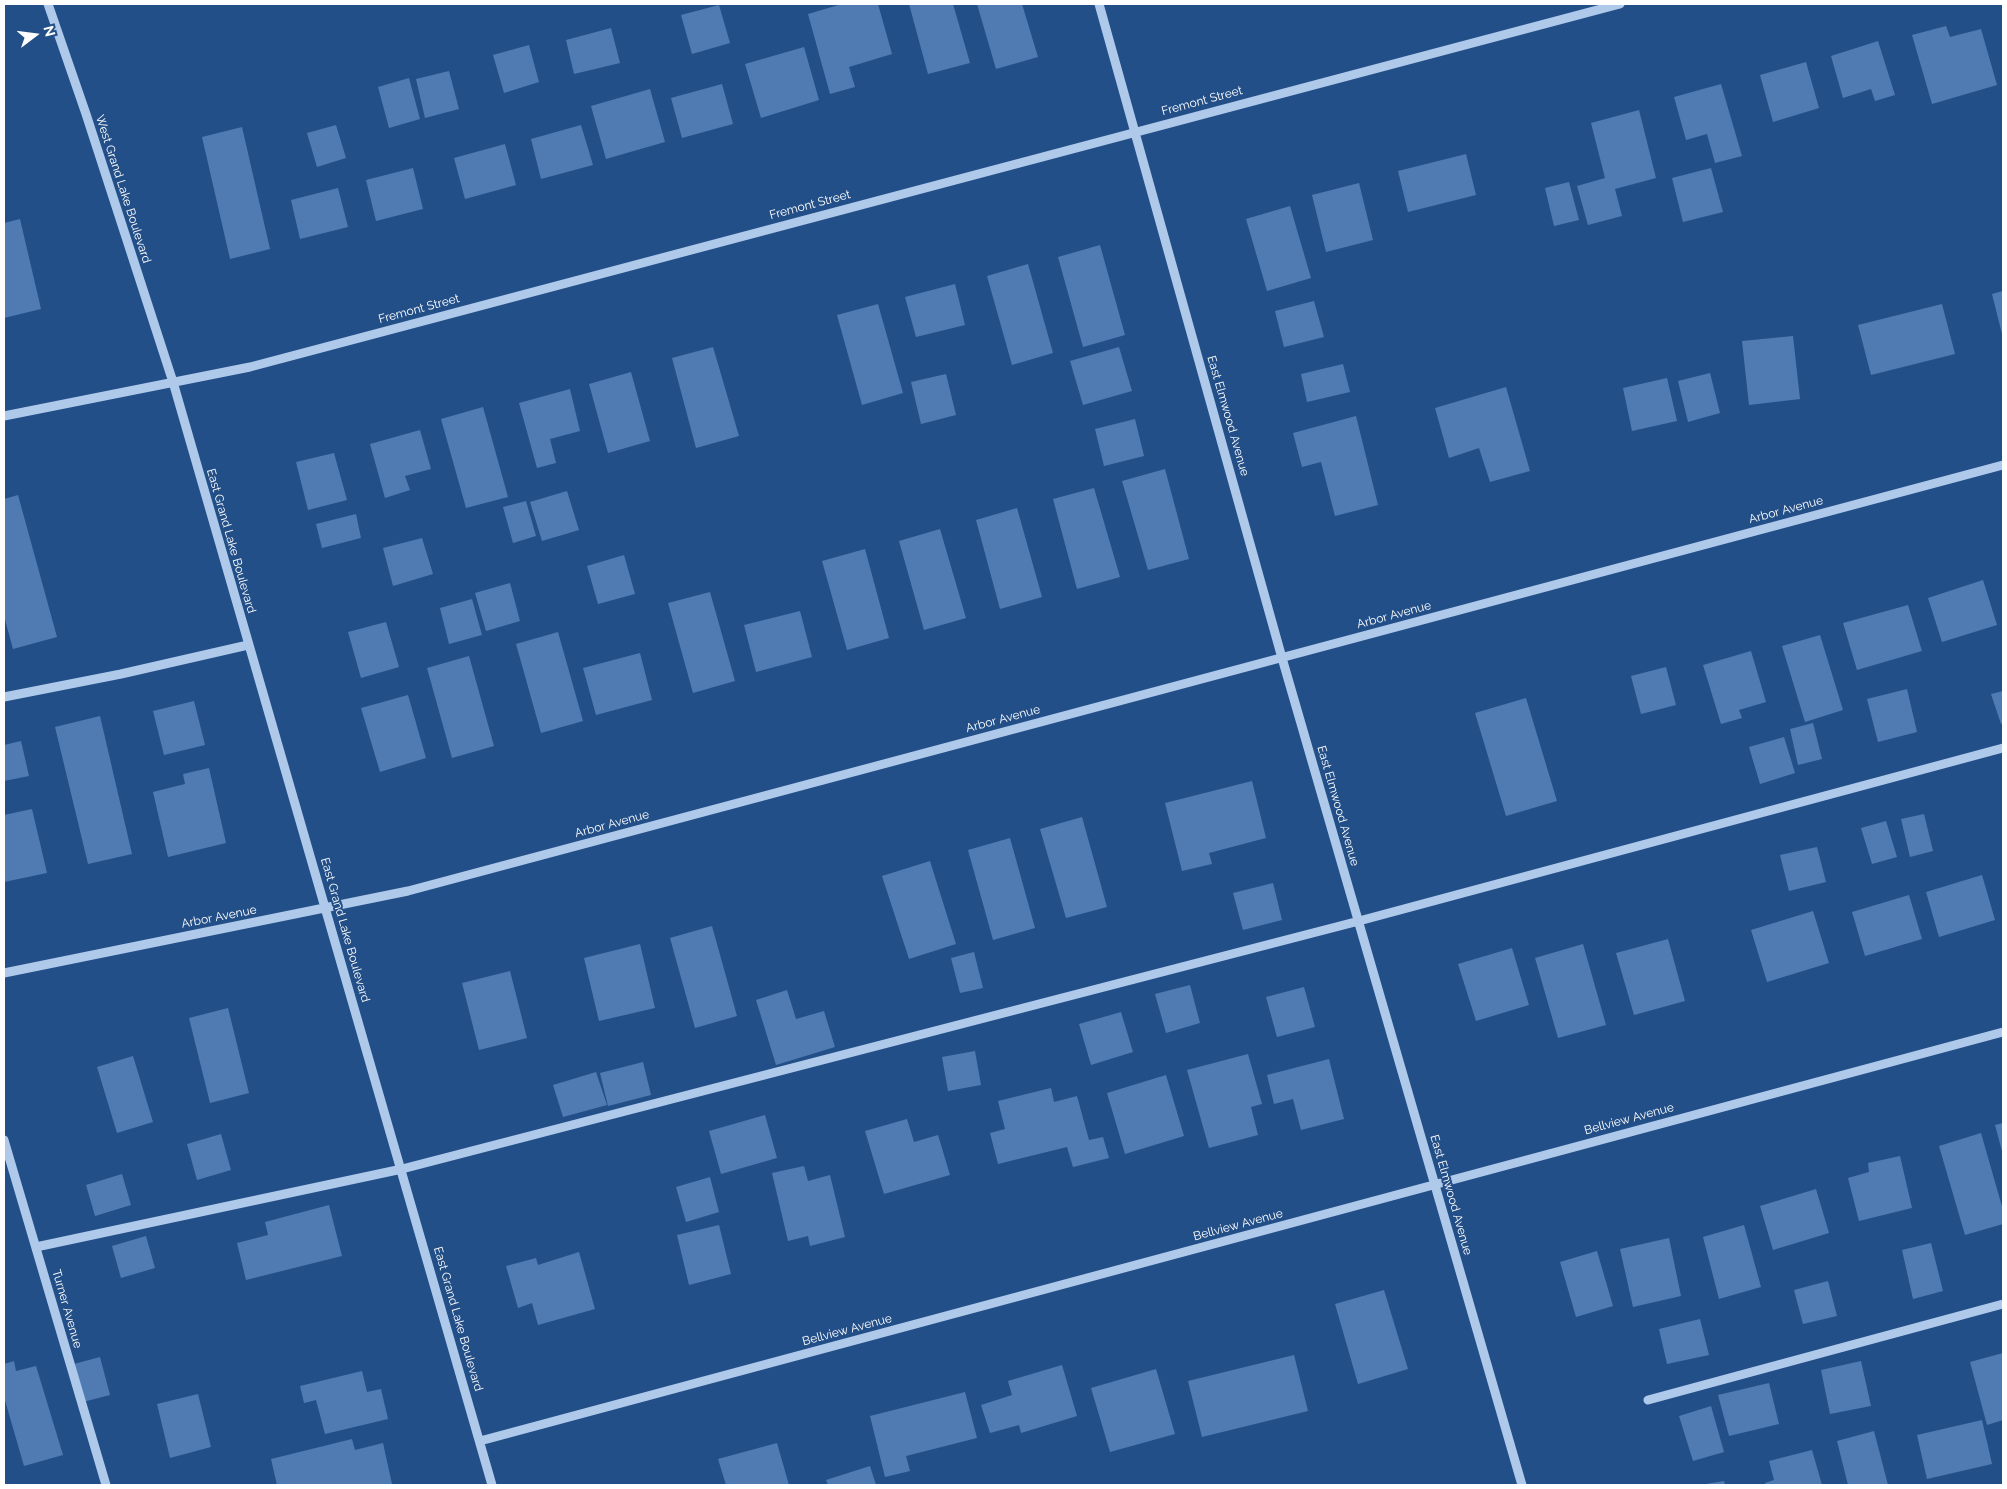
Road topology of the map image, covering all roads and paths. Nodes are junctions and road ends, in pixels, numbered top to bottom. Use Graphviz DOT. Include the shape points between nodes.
graph roads {
  1 [pos="48,4"];
  2 [pos="1100,4"];
  3 [pos="1620,4"];
  4 [pos="1135,132"];
  5 [pos="173,382"];
  6 [pos="4,416"];
  7 [pos="2003,465"];
  8 [pos="248,644"];
  9 [pos="1282,658"];
  10 [pos="4,697"];
  11 [pos="2003,748"];
  12 [pos="325,909"];
  13 [pos="1359,921"];
  14 [pos="4,973"];
  15 [pos="2003,1032"];
  16 [pos="4,1140"];
  17 [pos="402,1168"];
  18 [pos="1435,1185"];
  19 [pos="36,1247"];
  20 [pos="2003,1304"];
  21 [pos="1648,1400"];
  22 [pos="480,1442"];
  23 [pos="106,1485"];
  24 [pos="492,1485"];
  25 [pos="1522,1485"];
  1 -- 5 [label="street, West Grand Lake Boulevard"];
  2 -- 4 [label="street, East Elmwood Avenue"];
  3 -- 4 [label="street, Fremont Street"];
  4 -- 5 [label="street, Fremont Street" via="250,367"];
  4 -- 9 [label="street, East Elmwood Avenue"];
  5 -- 6 [label="street, Fremont Street"];
  5 -- 8 [label="street, East Grand Lake Boulevard"];
  7 -- 9 [label="street, Arbor Avenue"];
  8 -- 10 [label="street"];
  8 -- 12 [label="street, East Grand Lake Boulevard"];
  9 -- 12 [label="street, Arbor Avenue" via="417,888"];
  9 -- 13 [label="street, East Elmwood Avenue"];
  11 -- 13 [label="street"];
  12 -- 14 [label="street, Arbor Avenue"];
  12 -- 17 [label="street, East Grand Lake Boulevard"];
  13 -- 17 [label="street"];
  13 -- 18 [label="street, East Elmwood Avenue"];
  15 -- 18 [label="street, Bellview Avenue"];
  16 -- 19 [label="street, Turner Avenue"];
  17 -- 19 [label="street"];
  17 -- 22 [label="street, East Grand Lake Boulevard"];
  18 -- 22 [label="street, Bellview Avenue"];
  18 -- 25 [label="street, East Elmwood Avenue"];
  19 -- 23 [label="street, Turner Avenue"];
  20 -- 21 [label="street"];
  22 -- 24 [label="street, East Grand Lake Boulevard"];
}
